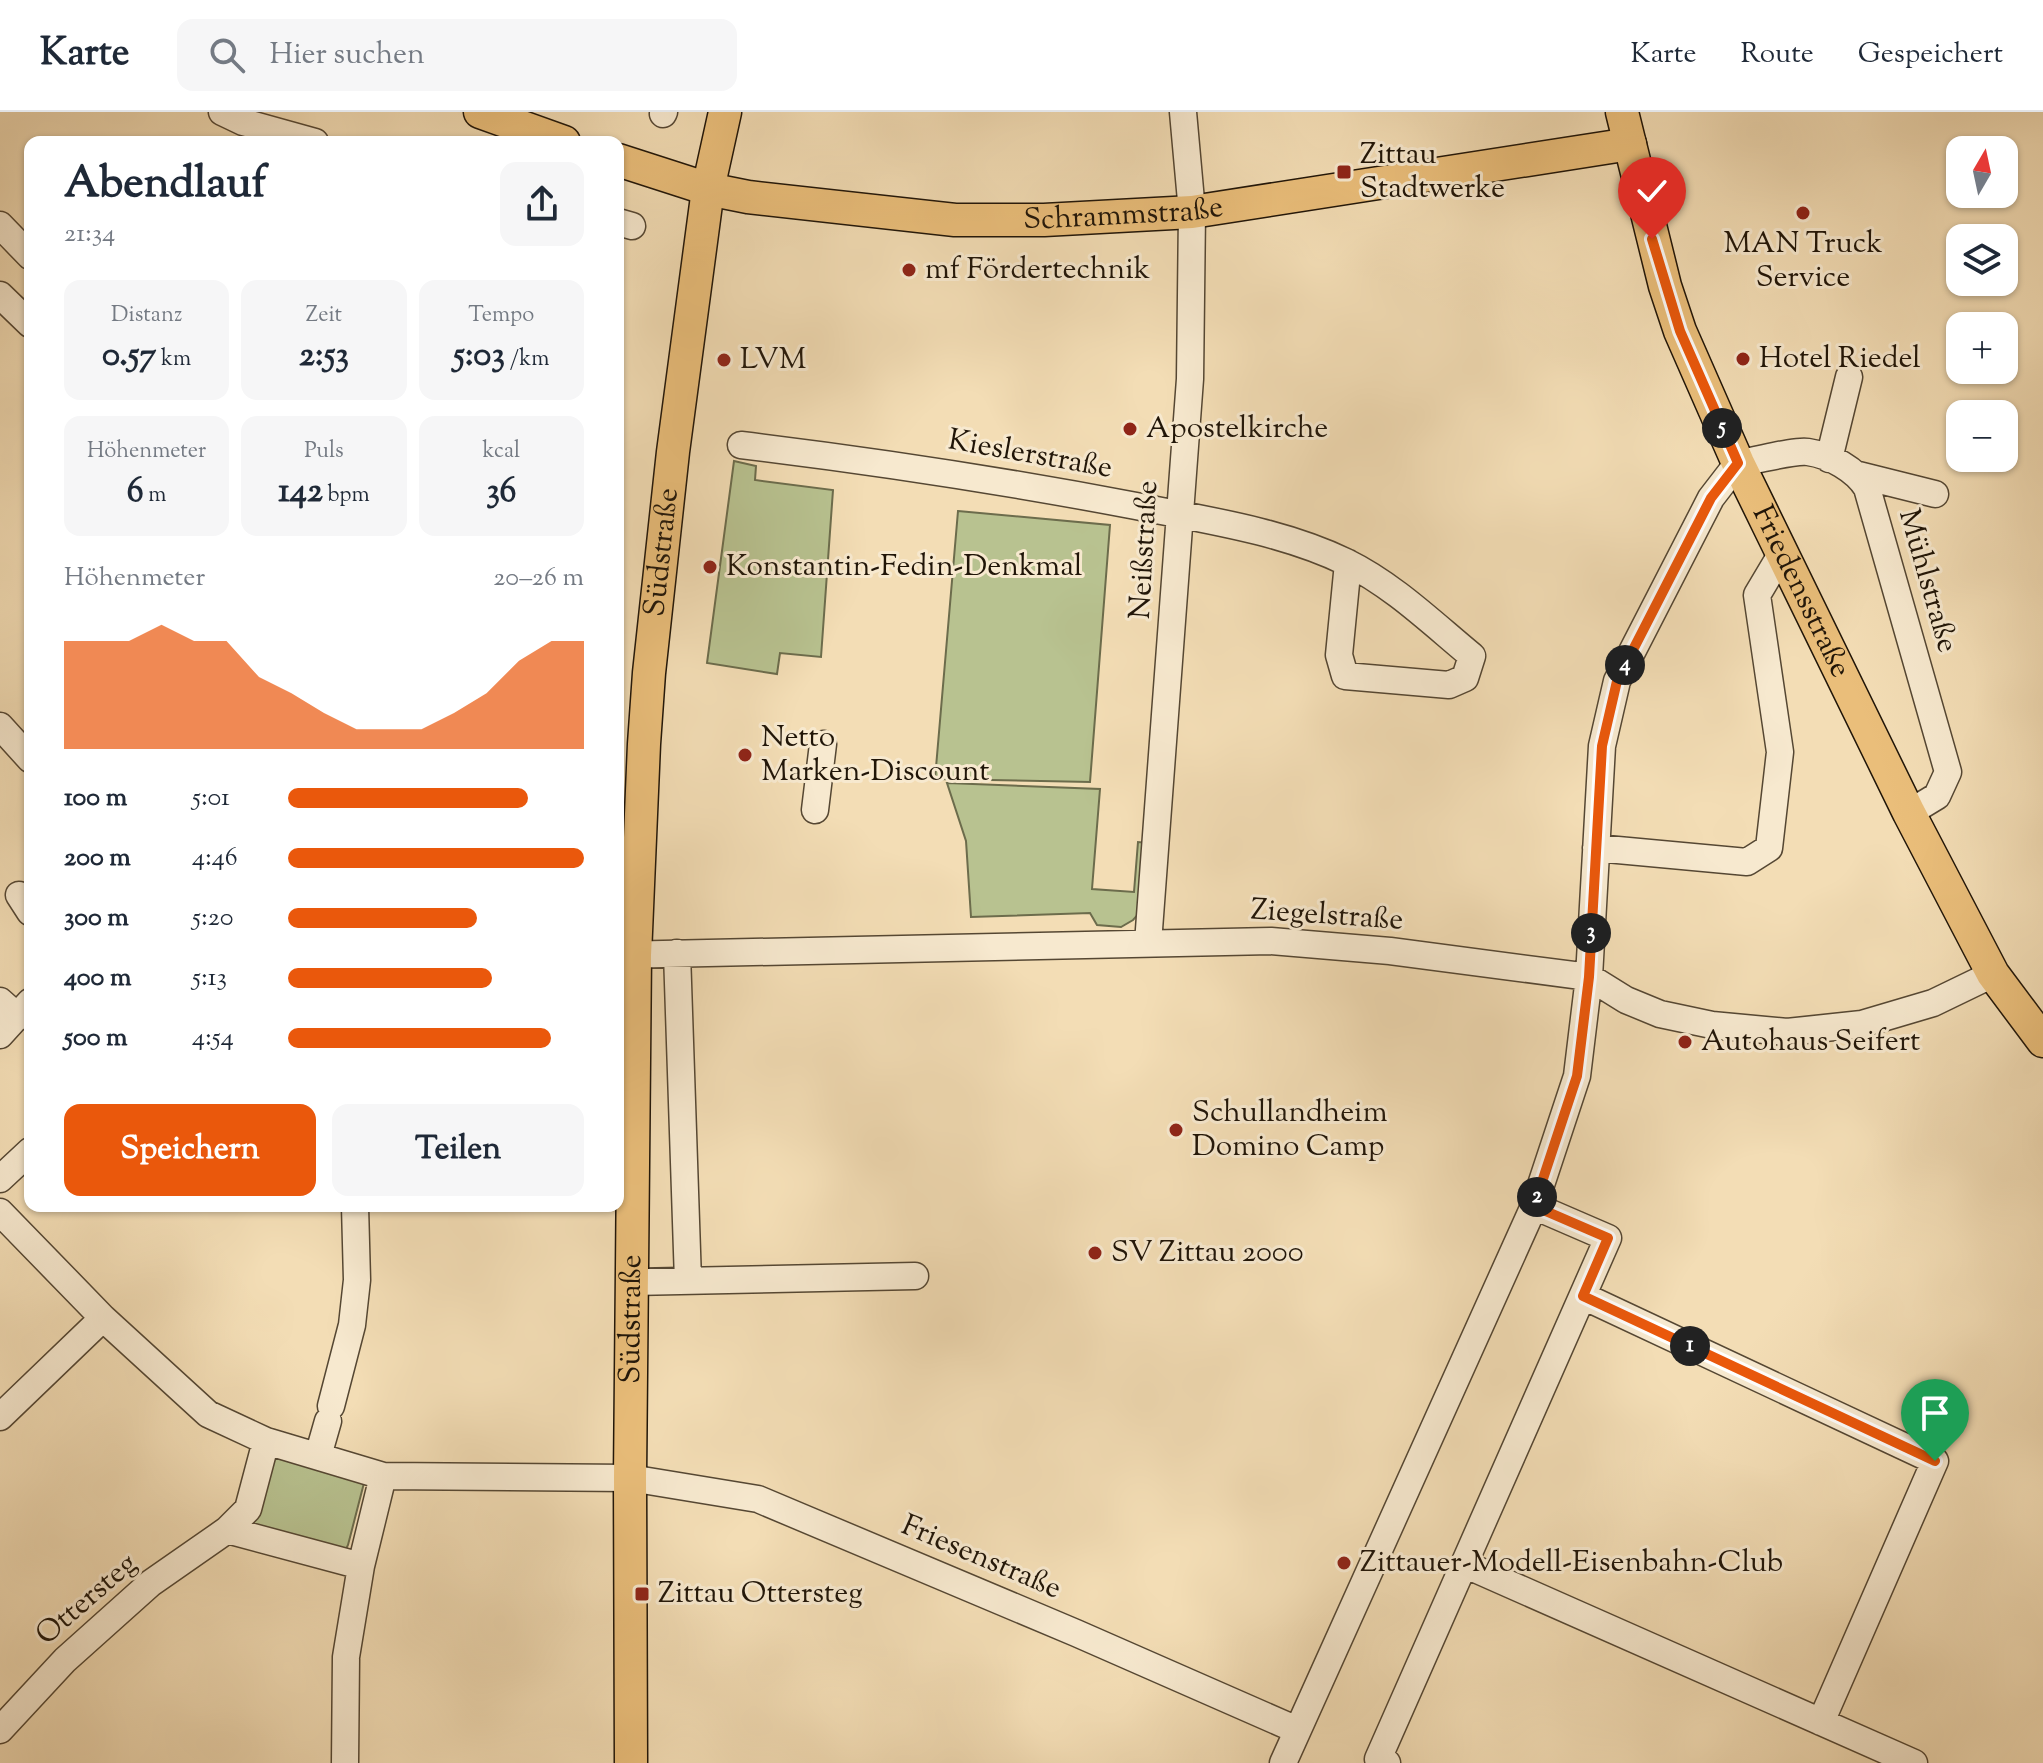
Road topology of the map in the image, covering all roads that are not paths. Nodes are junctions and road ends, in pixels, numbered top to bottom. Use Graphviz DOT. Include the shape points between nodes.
graph roads {
  1 [pos="222,112"];
  2 [pos="480,112"];
  3 [pos="725,112"];
  4 [pos="1183,112"];
  5 [pos="1622,112"];
  6 [pos="293,136"];
  7 [pos="547,136"];
  8 [pos="1630,144"];
  9 [pos="624,162"];
  10 [pos="708,189"];
  11 [pos="1192,212"];
  12 [pos="0,225"];
  13 [pos="24,250"];
  14 [pos="0,295"];
  15 [pos="24,318"];
  16 [pos="1849,377"];
  17 [pos="741,445"];
  18 [pos="1829,459"];
  19 [pos="1738,463"];
  20 [pos="1859,475"];
  21 [pos="1935,494"];
  22 [pos="1179,515"];
  23 [pos="1782,553"];
  24 [pos="1348,563"];
  25 [pos="0,726"];
  26 [pos="823,744"];
  27 [pos="24,752"];
  28 [pos="815,810"];
  29 [pos="1909,813"];
  30 [pos="1596,848"];
  31 [pos="1148,943"];
  32 [pos="677,953"];
  33 [pos="626,955"];
  34 [pos="1993,974"];
  35 [pos="1589,977"];
  36 [pos="2043,1041"];
  37 [pos="24,1157"];
  38 [pos="0,1179"];
  39 [pos="1534,1206"];
  40 [pos="0,1212"];
  41 [pos="355,1212"];
  42 [pos="915,1276"];
  43 [pos="688,1281"];
  44 [pos="632,1282"];
  45 [pos="1583,1296"];
  46 [pos="103,1318"];
  47 [pos="0,1417"];
  48 [pos="266,1441"];
  49 [pos="318,1456"];
  50 [pos="383,1476"];
  51 [pos="630,1478"];
  52 [pos="227,1530"];
  53 [pos="1464,1564"];
  54 [pos="361,1566"];
  55 [pos="1821,1722"];
  56 [pos="0,1730"];
  57 [pos="1297,1730"];
  58 [pos="345,1763"];
  59 [pos="631,1763"];
  60 [pos="1283,1763"];
  61 [pos="1387,1763"];
  62 [pos="1914,1763"];
  1 -- 6 [label="street"];
  2 -- 7 [label="main road"];
  3 -- 10 [label="main road, Südstraße"];
  4 -- 11 [label="street, Neißstraße"];
  5 -- 8 [label="main road, Friedensstraße"];
  8 -- 11 [label="main road, Schrammstraße"];
  8 -- 19 [label="main road, Friedensstraße" via="1680,331"];
  9 -- 10 [label="main road, Schrammstraße"];
  10 -- 11 [label="main road, Schrammstraße" via="955,220"];
  10 -- 33 [label="main road, Südstraße" via="649,673"];
  11 -- 22 [label="street, Neißstraße" via="1190,379"];
  12 -- 13 [label="street"];
  14 -- 15 [label="street"];
  16 -- 18 [label="street"];
  17 -- 22 [label="street, Kieslerstraße" via="964,475"];
  18 -- 19 [label="street" via="1807,452"];
  18 -- 20 [label="street"];
  19 -- 23 [label="main road, Friedensstraße"];
  19 -- 30 [label="street" via="1711,498 1617,681 1602,746"];
  20 -- 21 [label="street"];
  20 -- 29 [label="street, Mühlstraße" via="1948,772 1937,796"];
  22 -- 24 [label="street, Kieslerstraße" via="1310,546"];
  22 -- 31 [label="street, Neißstraße"];
  23 -- 29 [label="main road, Friedensstraße"];
  23 -- 30 [label="street" via="1757,595 1780,752 1769,848 1747,862"];
  24 -- 24 [label="street, Kieslerstraße" via="1388,587 1472,656 1465,678 1449,685 1345,676 1339,655"];
  25 -- 27 [label="street"];
  26 -- 28 [label="street"];
  29 -- 34 [label="main road, Friedensstraße"];
  30 -- 35 [label="street"];
  31 -- 32 [label="street, Ziegelstraße"];
  31 -- 35 [label="street, Ziegelstraße" via="1271,941"];
  32 -- 33 [label="street, Ziegelstraße"];
  32 -- 43 [label="street"];
  33 -- 44 [label="main road, Südstraße"];
  34 -- 35 [label="street, Ziegelstraße" via="1933,1003 1862,1024 1787,1032 1660,1014"];
  34 -- 36 [label="main road, Friedensstraße"];
  35 -- 39 [label="street" via="1577,1076"];
  37 -- 38 [label="street"];
  39 -- 45 [label="street" via="1608,1238"];
  39 -- 57 [label="street"];
  40 -- 46 [label="street"];
  41 -- 49 [label="street" via="352,1325"];
  42 -- 43 [label="street"];
  43 -- 44 [label="street"];
  44 -- 51 [label="main road, Südstraße"];
  45 -- 53 [label="street"];
  45 -- 55 [label="street" via="1935,1461"];
  46 -- 47 [label="street"];
  46 -- 48 [label="street" via="208,1414"];
  48 -- 49 [label="street"];
  48 -- 52 [label="street, Ottersteg" via="248,1509"];
  49 -- 50 [label="street"];
  50 -- 51 [label="street"];
  50 -- 54 [label="street"];
  51 -- 57 [label="street, Friesenstraße" via="758,1499"];
  51 -- 59 [label="main road, Südstraße"];
  52 -- 54 [label="street"];
  52 -- 56 [label="street, Ottersteg" via="151,1583 65,1660"];
  53 -- 55 [label="street"];
  53 -- 61 [label="street" via="1378,1759"];
  54 -- 58 [label="street" via="346,1657"];
  55 -- 62 [label="street"];
  57 -- 60 [label="street"];
}
